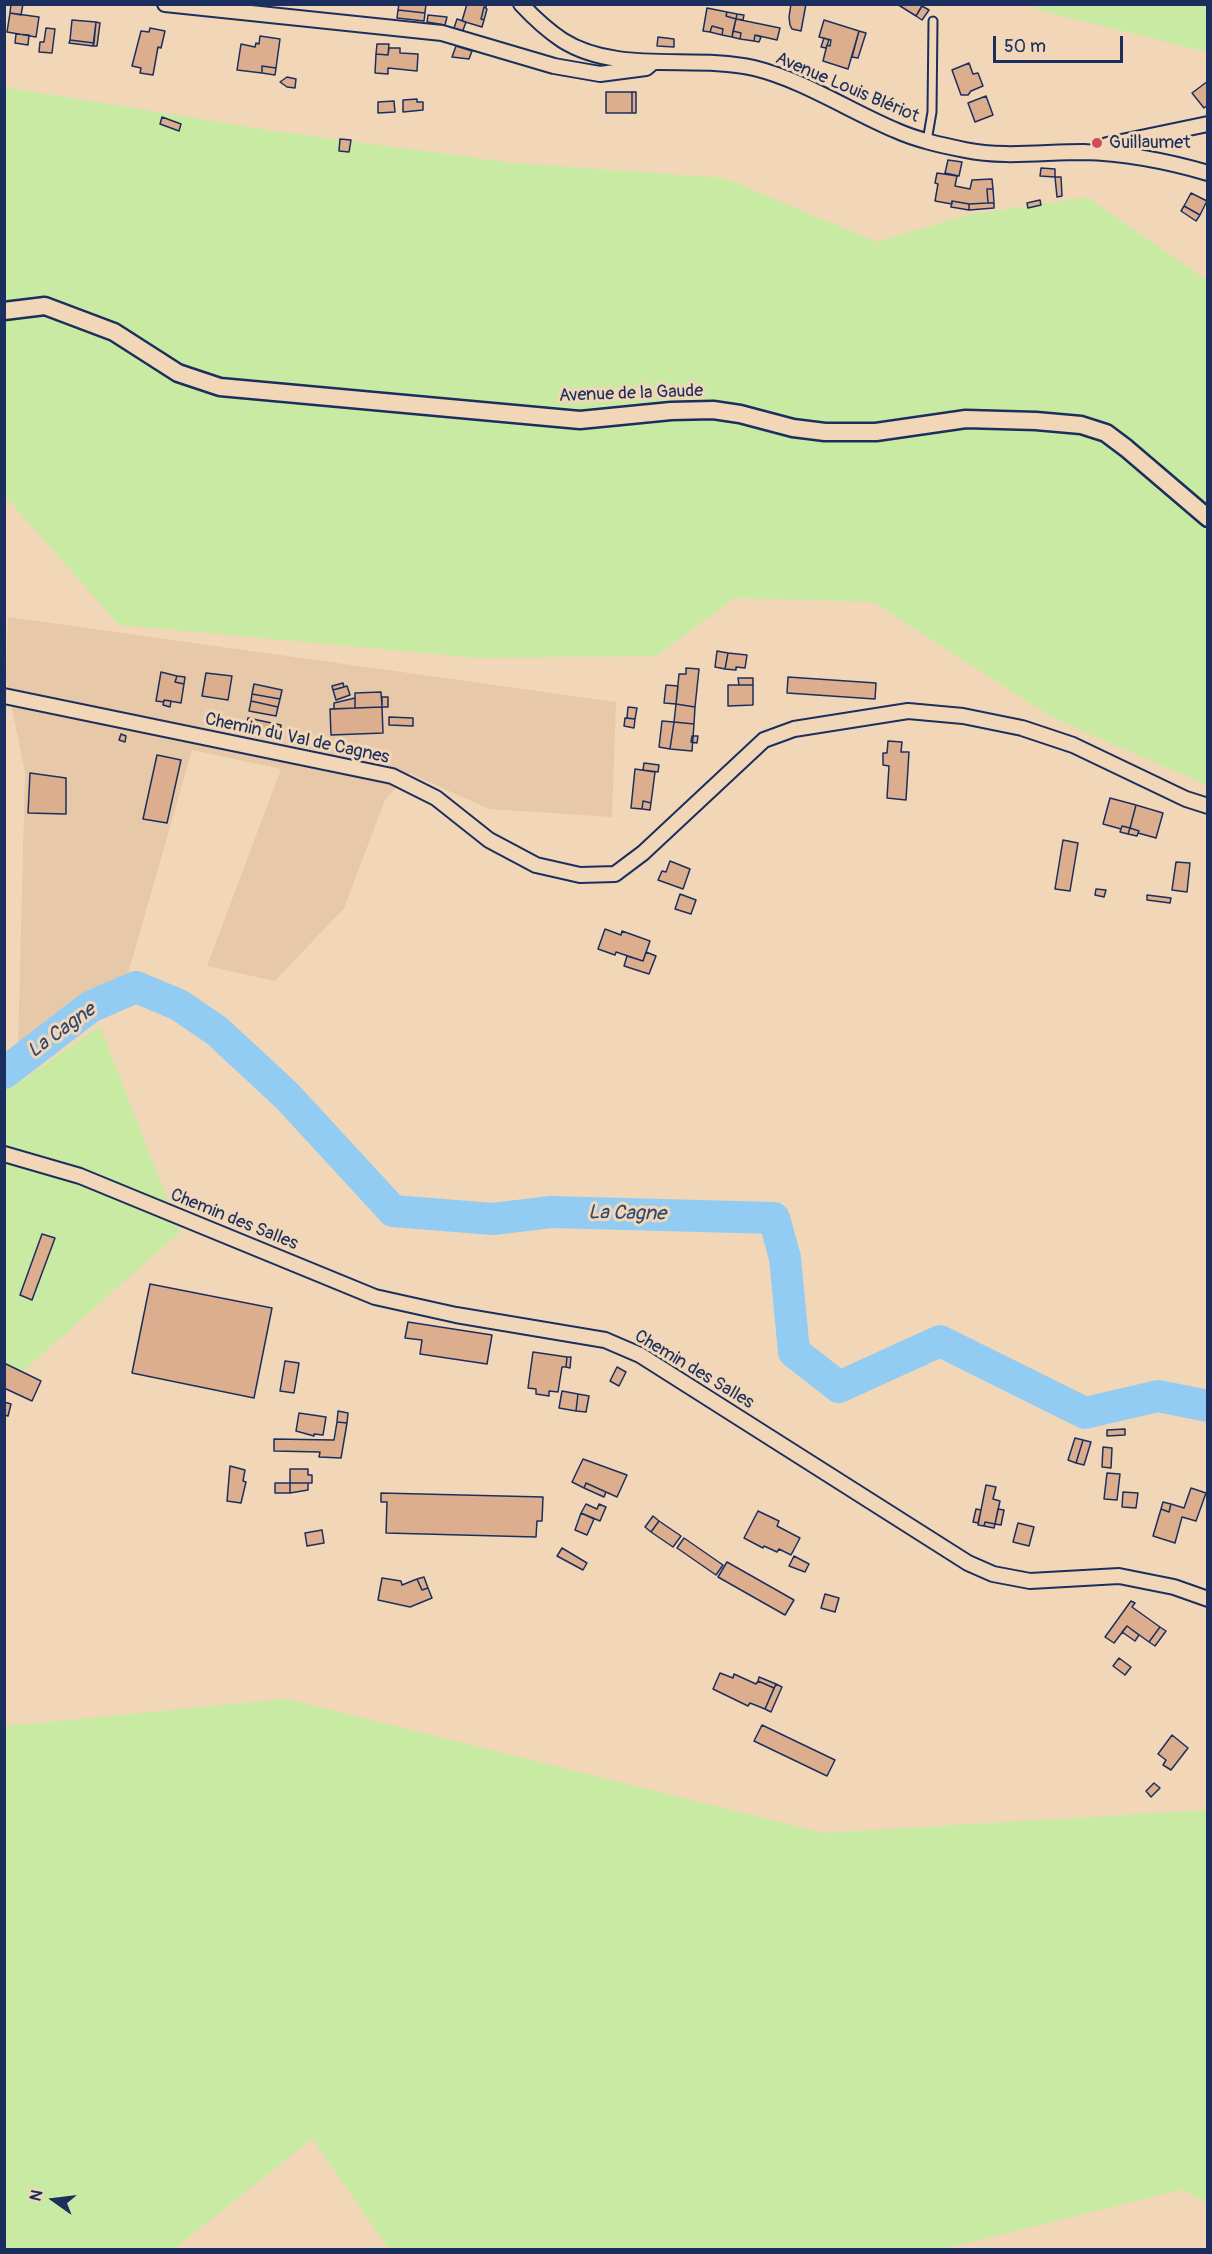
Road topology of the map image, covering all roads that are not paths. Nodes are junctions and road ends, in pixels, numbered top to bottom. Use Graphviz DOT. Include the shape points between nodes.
graph roads {
  1 [pos="165,4"];
  2 [pos="521,4"];
  3 [pos="933,21"];
  4 [pos="653,62"];
  5 [pos="1208,124"];
  6 [pos="927,141"];
  7 [pos="1105,153"];
  8 [pos="1208,173"];
  9 [pos="4,311"];
  10 [pos="1208,518"];
  11 [pos="4,696"];
  12 [pos="1208,806"];
  13 [pos="4,1154"];
  14 [pos="1208,1599"];
  1 -- 4 [label="street" via="442,33 554,66 600,74 646,68"];
  2 -- 4 [label="street, Avenue Louis Blériot" via="564,41 604,56"];
  3 -- 6 [label="lane" via="932,112"];
  4 -- 6 [label="street, Avenue Louis Blériot" via="722,63 754,68"];
  5 -- 7 [label="street" via="1107,145"];
  6 -- 7 [label="street, Avenue Louis Blériot" via="995,153"];
  7 -- 8 [label="street, Avenue Louis Blériot"];
  9 -- 10 [label="street, Avenue de la Gaude" via="45,306 114,332 178,373 220,387 580,420 713,410 825,432 876,432 966,419 1081,425 1106,433"];
  11 -- 12 [label="street, Chemin du Val de Cagnes" via="392,776 436,798 489,840 536,865 580,875 615,874 643,853 764,740 794,729 908,711 963,716 1022,728 1073,745"];
  13 -- 14 [label="street, Chemin des Salles" via="80,1176 375,1297 594,1338 640,1355 968,1563 993,1574 1030,1581 1119,1576 1174,1587"];
}
